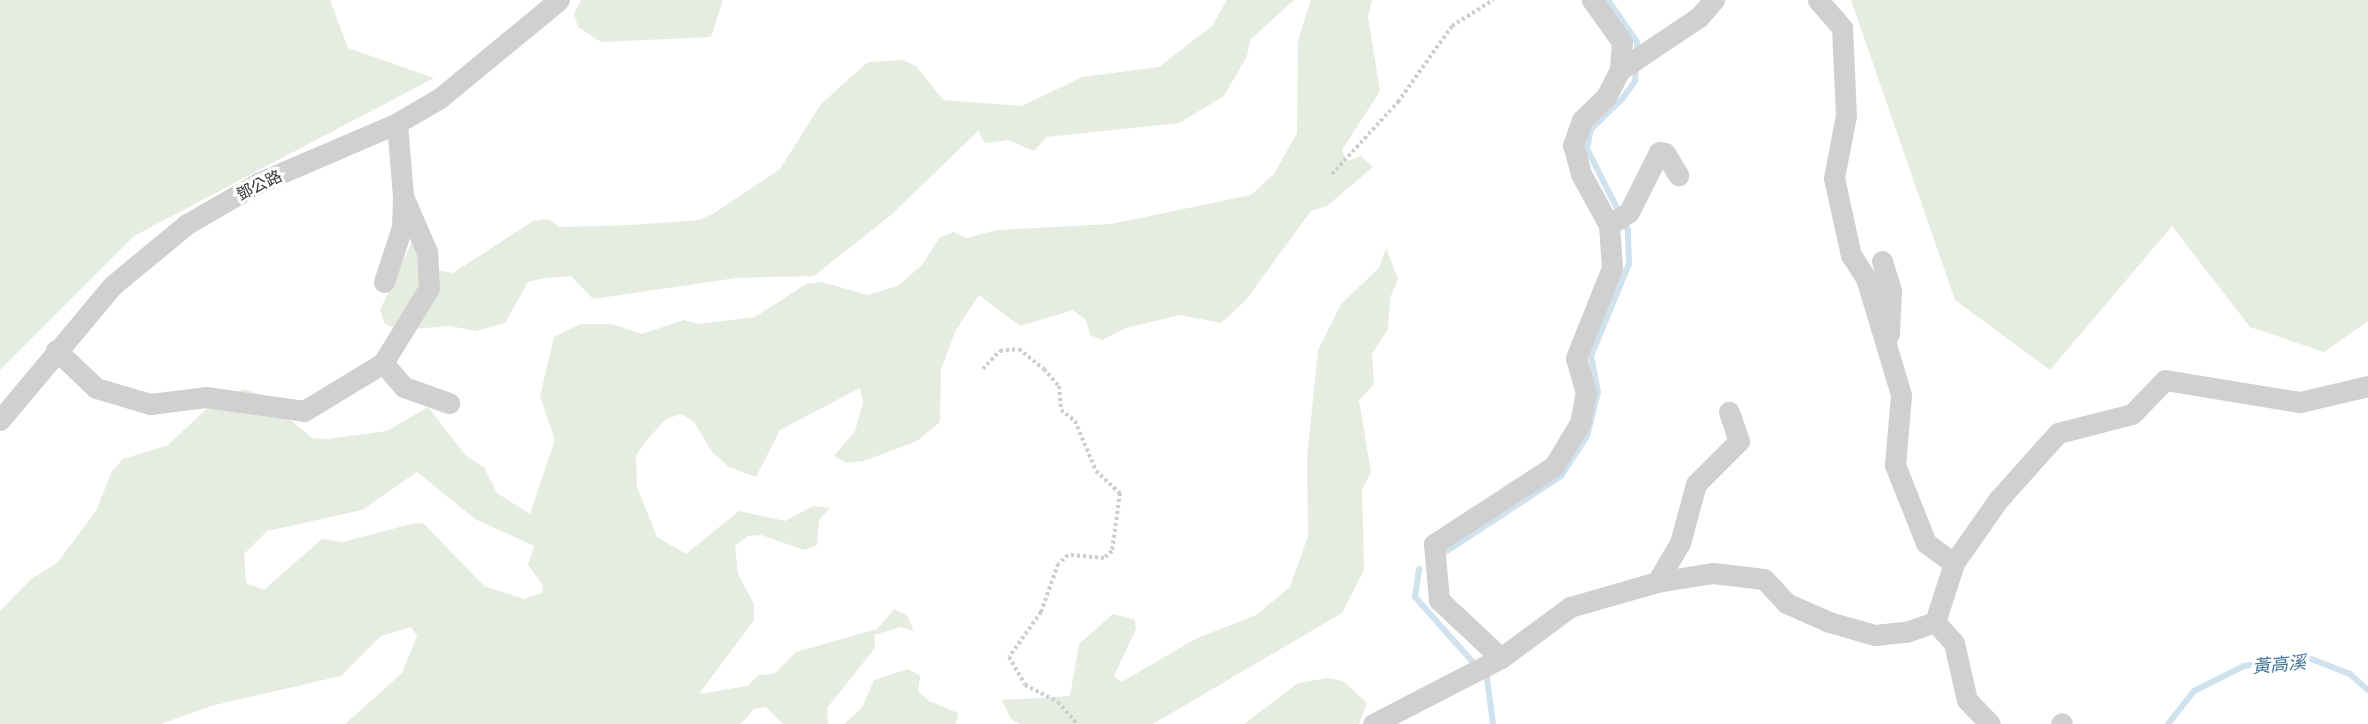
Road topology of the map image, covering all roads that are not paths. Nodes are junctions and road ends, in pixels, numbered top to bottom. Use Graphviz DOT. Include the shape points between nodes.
graph roads {
  1 [pos="559,0"];
  2 [pos="1592,0"];
  3 [pos="1710,0"];
  4 [pos="1818,0"];
  5 [pos="1620,70"];
  6 [pos="397,123"];
  7 [pos="1678,175"];
  8 [pos="403,196"];
  9 [pos="1609,225"];
  10 [pos="1881,261"];
  11 [pos="384,282"];
  12 [pos="56,350"];
  13 [pos="1888,353"];
  14 [pos="383,363"];
  15 [pos="2368,386"];
  16 [pos="449,404"];
  17 [pos="1729,412"];
  18 [pos="0,420"];
  19 [pos="1954,563"];
  20 [pos="1657,582"];
  21 [pos="1935,622"];
  22 [pos="1501,658"];
  23 [pos="1373,724"];
  24 [pos="1990,724"];
  1 -- 6 [label="street, 鄧公路" via="506,48"];
  2 -- 5 [label="street" via="1622,42"];
  3 -- 5 [label="street" via="1699,17"];
  4 -- 13 [label="street" via="1842,28 1846,115 1834,178 1841,214"];
  5 -- 9 [label="street" via="1606,97 1582,120 1573,145 1581,174"];
  6 -- 8 [label="street"];
  6 -- 12 [label="street, 鄧公路" via="258,183 187,224 113,285"];
  7 -- 9 [label="street" via="1665,153 1659,152 1629,212"];
  8 -- 11 [label="street" via="402,227"];
  8 -- 14 [label="street" via="427,252 429,288"];
  9 -- 22 [label="street" via="1612,268 1576,358 1586,393 1570,445 1554,466 1434,544 1439,600"];
  10 -- 13 [label="street" via="1891,291"];
  12 -- 14 [label="street" via="96,388 150,404 206,397 304,411"];
  12 -- 18 [label="street, 鄧公路"];
  13 -- 19 [label="street" via="1902,395 1895,465 1926,543"];
  14 -- 16 [label="street" via="404,387"];
  15 -- 19 [label="street" via="2300,402 2165,380 2132,414 2058,434 1998,500"];
  17 -- 20 [label="street" via="1738,441 1696,484 1680,543"];
  19 -- 21 [label="street"];
  20 -- 21 [label="street" via="1713,573 1764,579 1786,603 1875,635"];
  20 -- 22 [label="street" via="1570,607"];
  21 -- 24 [label="street" via="1954,643 1967,700"];
  22 -- 23 [label="street"];
}
